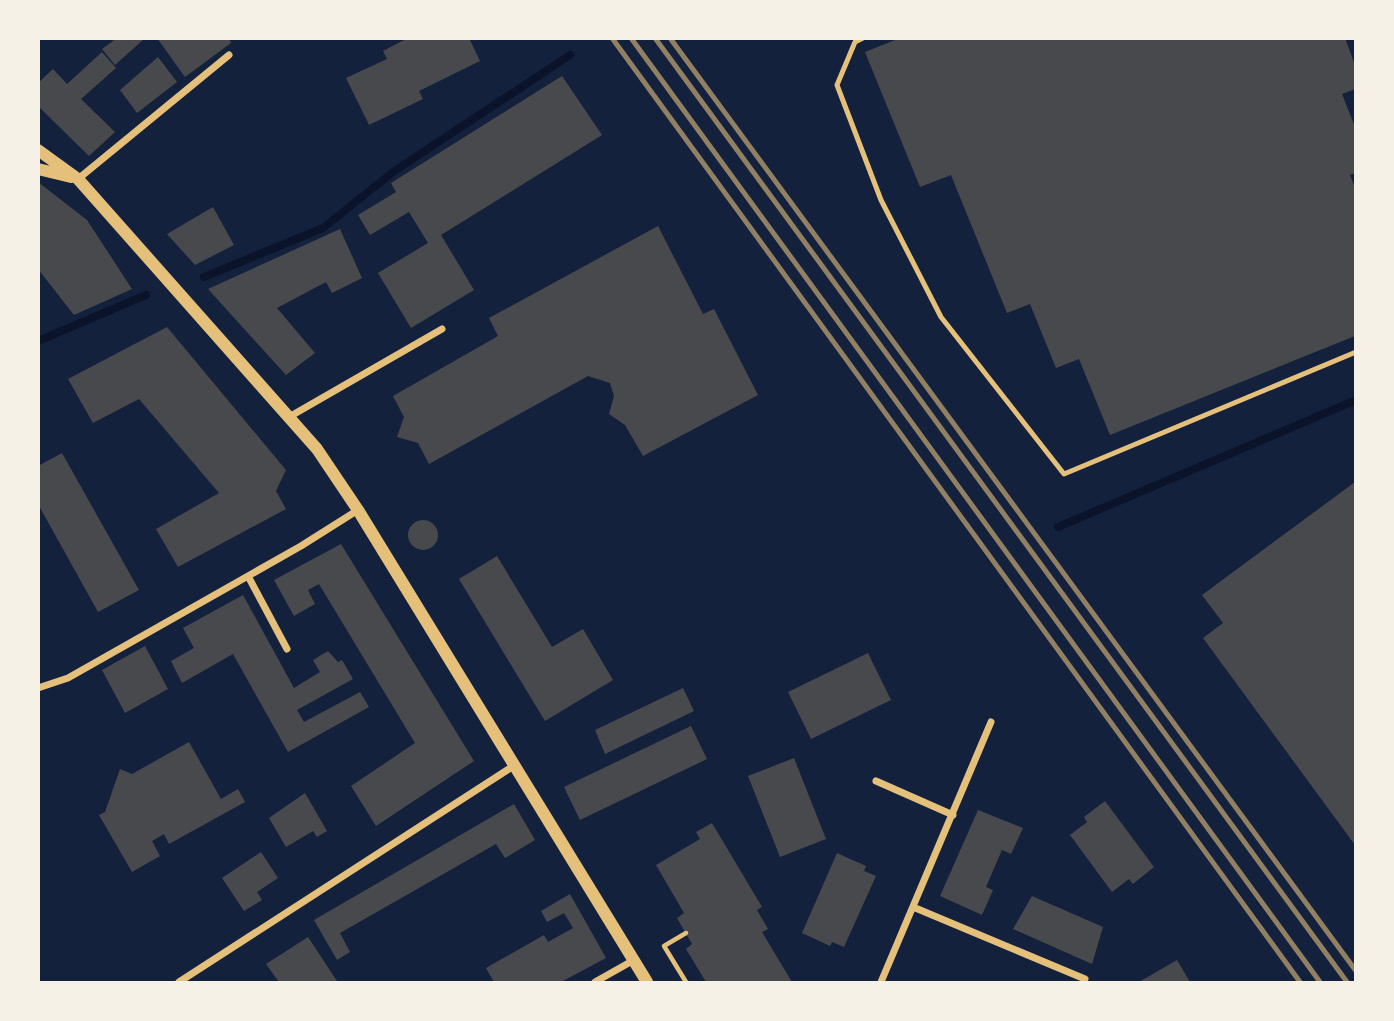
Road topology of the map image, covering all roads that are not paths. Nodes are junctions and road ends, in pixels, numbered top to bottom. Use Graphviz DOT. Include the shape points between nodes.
graph roads {
  1 [pos="863,38"];
  2 [pos="229,55"];
  3 [pos="39,150"];
  4 [pos="38,169"];
  5 [pos="78,178"];
  6 [pos="442,329"];
  7 [pos="1356,352"];
  8 [pos="289,417"];
  9 [pos="358,510"];
  10 [pos="248,576"];
  11 [pos="287,649"];
  12 [pos="38,688"];
  13 [pos="991,722"];
  14 [pos="515,765"];
  15 [pos="876,781"];
  16 [pos="953,815"];
  17 [pos="912,907"];
  18 [pos="634,960"];
  19 [pos="1086,979"];
  20 [pos="178,982"];
  21 [pos="595,982"];
  22 [pos="647,982"];
  23 [pos="881,982"];
  1 -- 7 [label="lane" via="855,42 837,85 881,200 941,317 1064,474"];
  2 -- 5 [label="street"];
  3 -- 5 [label="street"];
  4 -- 5 [label="street"];
  5 -- 8 [label="street"];
  6 -- 8 [label="street"];
  8 -- 9 [label="street"];
  9 -- 10 [label="street"];
  9 -- 14 [label="street"];
  10 -- 11 [label="street"];
  10 -- 12 [label="street" via="68,678"];
  13 -- 16 [label="street"];
  14 -- 18 [label="street"];
  14 -- 20 [label="street"];
  15 -- 16 [label="street"];
  16 -- 17 [label="street"];
  17 -- 19 [label="street"];
  17 -- 23 [label="street"];
  18 -- 21 [label="street"];
  18 -- 22 [label="street"];
}
